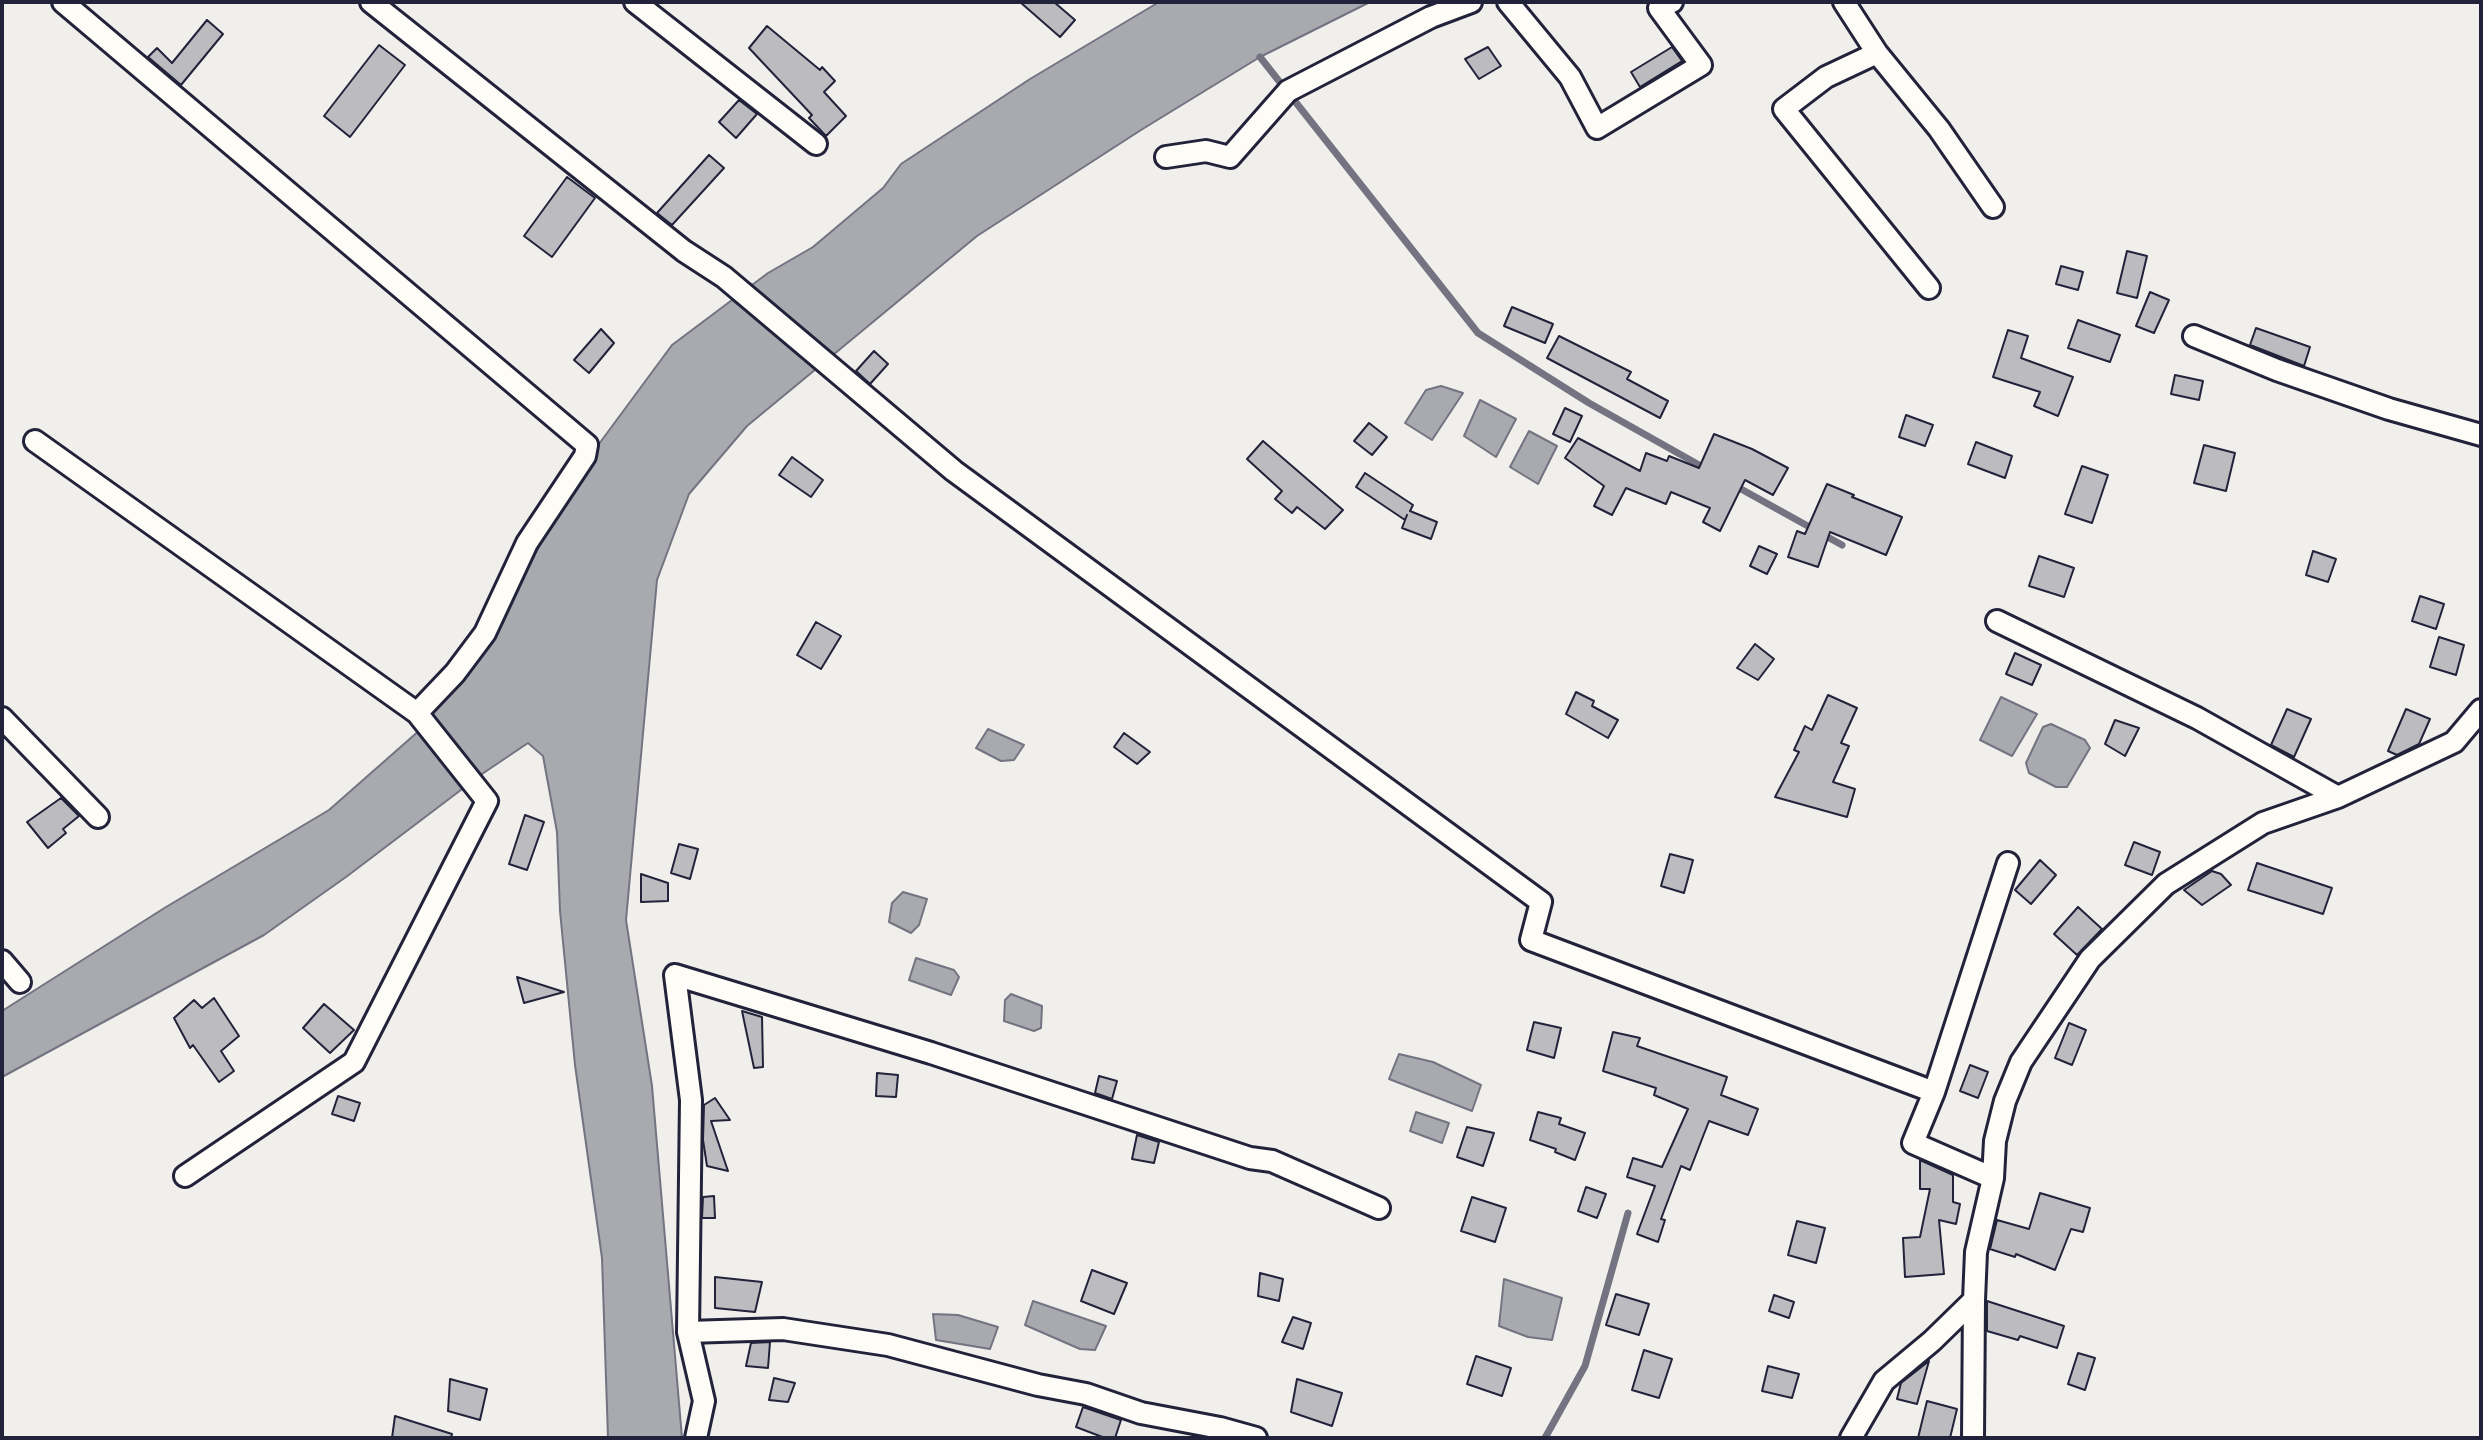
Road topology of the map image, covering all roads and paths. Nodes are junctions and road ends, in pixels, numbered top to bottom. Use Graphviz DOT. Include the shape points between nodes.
graph roads {
  1 [pos="63,2"];
  2 [pos="371,2"];
  3 [pos="635,2"];
  4 [pos="1471,2"];
  5 [pos="1508,2"];
  6 [pos="1672,2"];
  7 [pos="1844,2"];
  8 [pos="1877,53"];
  9 [pos="816,144"];
  10 [pos="1166,157"];
  11 [pos="1993,207"];
  12 [pos="1929,288"];
  13 [pos="2194,336"];
  14 [pos="2481,435"];
  15 [pos="35,441"];
  16 [pos="1997,621"];
  17 [pos="2481,710"];
  18 [pos="419,716"];
  19 [pos="2,718"];
  20 [pos="2338,797"];
  21 [pos="98,817"];
  22 [pos="2008,863"];
  23 [pos="2,961"];
  24 [pos="20,982"];
  25 [pos="1934,1092"];
  26 [pos="185,1176"];
  27 [pos="1993,1178"];
  28 [pos="1379,1208"];
  29 [pos="1974,1300"];
  30 [pos="688,1332"];
  31 [pos="696,1438"];
  32 [pos="1256,1438"];
  33 [pos="1851,1438"];
  34 [pos="1973,1438"];
  1 -- 18 [label="street" via="587,445 585,456 527,543 485,633"];
  2 -- 25 [label="street" via="684,251 724,277 954,471 1541,902 1531,940"];
  3 -- 9 [label="street"];
  4 -- 10 [label="street" via="1431,17 1288,91 1230,157 1206,151"];
  5 -- 6 [label="street" via="1570,77 1597,128 1701,65 1659,8"];
  7 -- 8 [label="street"];
  8 -- 11 [label="street"];
  8 -- 12 [label="street" via="1826,77 1784,109"];
  13 -- 14 [label="street" via="2389,409"];
  15 -- 18 [label="street"];
  16 -- 20 [label="street" via="2197,718"];
  17 -- 20 [label="street" via="2454,742"];
  18 -- 26 [label="street" via="487,801 354,1062"];
  19 -- 21 [label="street"];
  20 -- 27 [label="street" via="2263,823 2166,884 2090,959 2021,1062 1995,1141"];
  22 -- 25 [label="street"];
  23 -- 24 [label="street"];
  25 -- 27 [label="street" via="1913,1143"];
  27 -- 29 [label="street" via="1976,1252"];
  28 -- 30 [label="street" via="1272,1161 675,975 691,1100"];
  29 -- 33 [label="street" via="1884,1381"];
  29 -- 34 [label="street"];
  30 -- 31 [label="street" via="704,1401"];
  30 -- 32 [label="street" via="783,1329 888,1345"];
}
